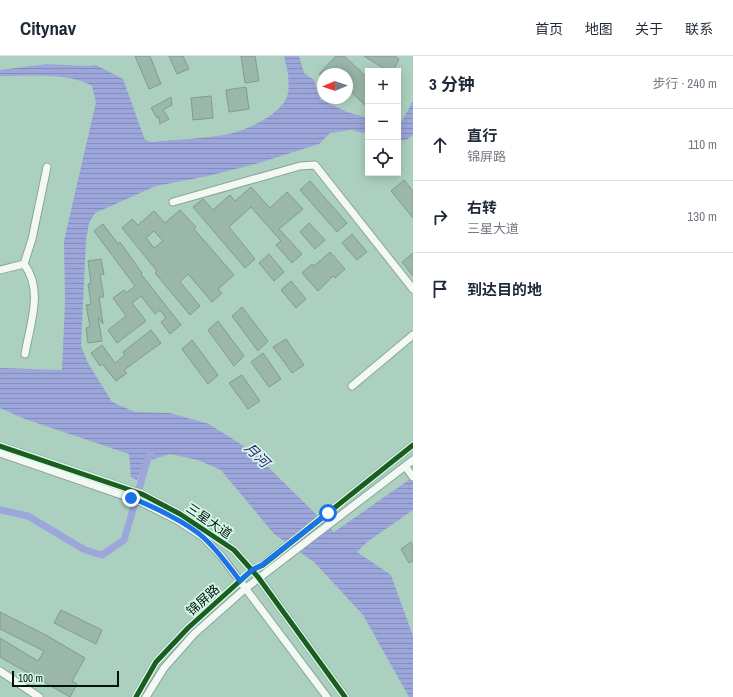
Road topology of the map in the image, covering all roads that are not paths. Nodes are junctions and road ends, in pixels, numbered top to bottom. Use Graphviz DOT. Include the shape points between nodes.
graph roads {
  1 [pos="48,167"];
  2 [pos="173,202"];
  3 [pos="24,264"];
  4 [pos="0,270"];
  5 [pos="413,289"];
  6 [pos="413,334"];
  7 [pos="25,354"];
  8 [pos="352,386"];
  9 [pos="413,445"];
  10 [pos="0,446"];
  11 [pos="0,453"];
  12 [pos="413,460"];
  13 [pos="405,466"];
  14 [pos="413,476"];
  15 [pos="133,495"];
  16 [pos="142,499"];
  17 [pos="252,570"];
  18 [pos="258,577"];
  19 [pos="240,581"];
  20 [pos="246,588"];
  21 [pos="0,671"];
  22 [pos="39,697"];
  23 [pos="136,697"];
  24 [pos="146,697"];
  25 [pos="327,697"];
  26 [pos="345,697"];
  1 -- 3 [label="street"];
  2 -- 5 [label="street" via="314,164"];
  3 -- 4 [label="street"];
  3 -- 7 [label="street" via="33,281 35,298"];
  6 -- 8 [label="street"];
  9 -- 17 [label="street, 锦屏路" via="262,565"];
  10 -- 15 [label="street, 三星大道"];
  11 -- 15 [label="street, 三星大道"];
  12 -- 13 [label="street, 锦屏路"];
  13 -- 14 [label="street"];
  13 -- 18 [label="street, 锦屏路" via="268,572"];
  15 -- 16 [label="street, 三星大道"];
  16 -- 17 [label="street, 三星大道" via="180,514 207,531 234,550"];
  16 -- 19 [label="street, 三星大道" via="203,537"];
  17 -- 18 [label="street, 三星大道"];
  17 -- 19 [label="street, 锦屏路"];
  18 -- 20 [label="street, 锦屏路"];
  18 -- 26 [label="street, 三星大道"];
  19 -- 20 [label="street, 三星大道"];
  19 -- 23 [label="street, 锦屏路" via="188,628 156,662"];
  20 -- 24 [label="street, 锦屏路" via="194,634 164,668"];
  20 -- 25 [label="street, 三星大道"];
  21 -- 22 [label="street"];
}
